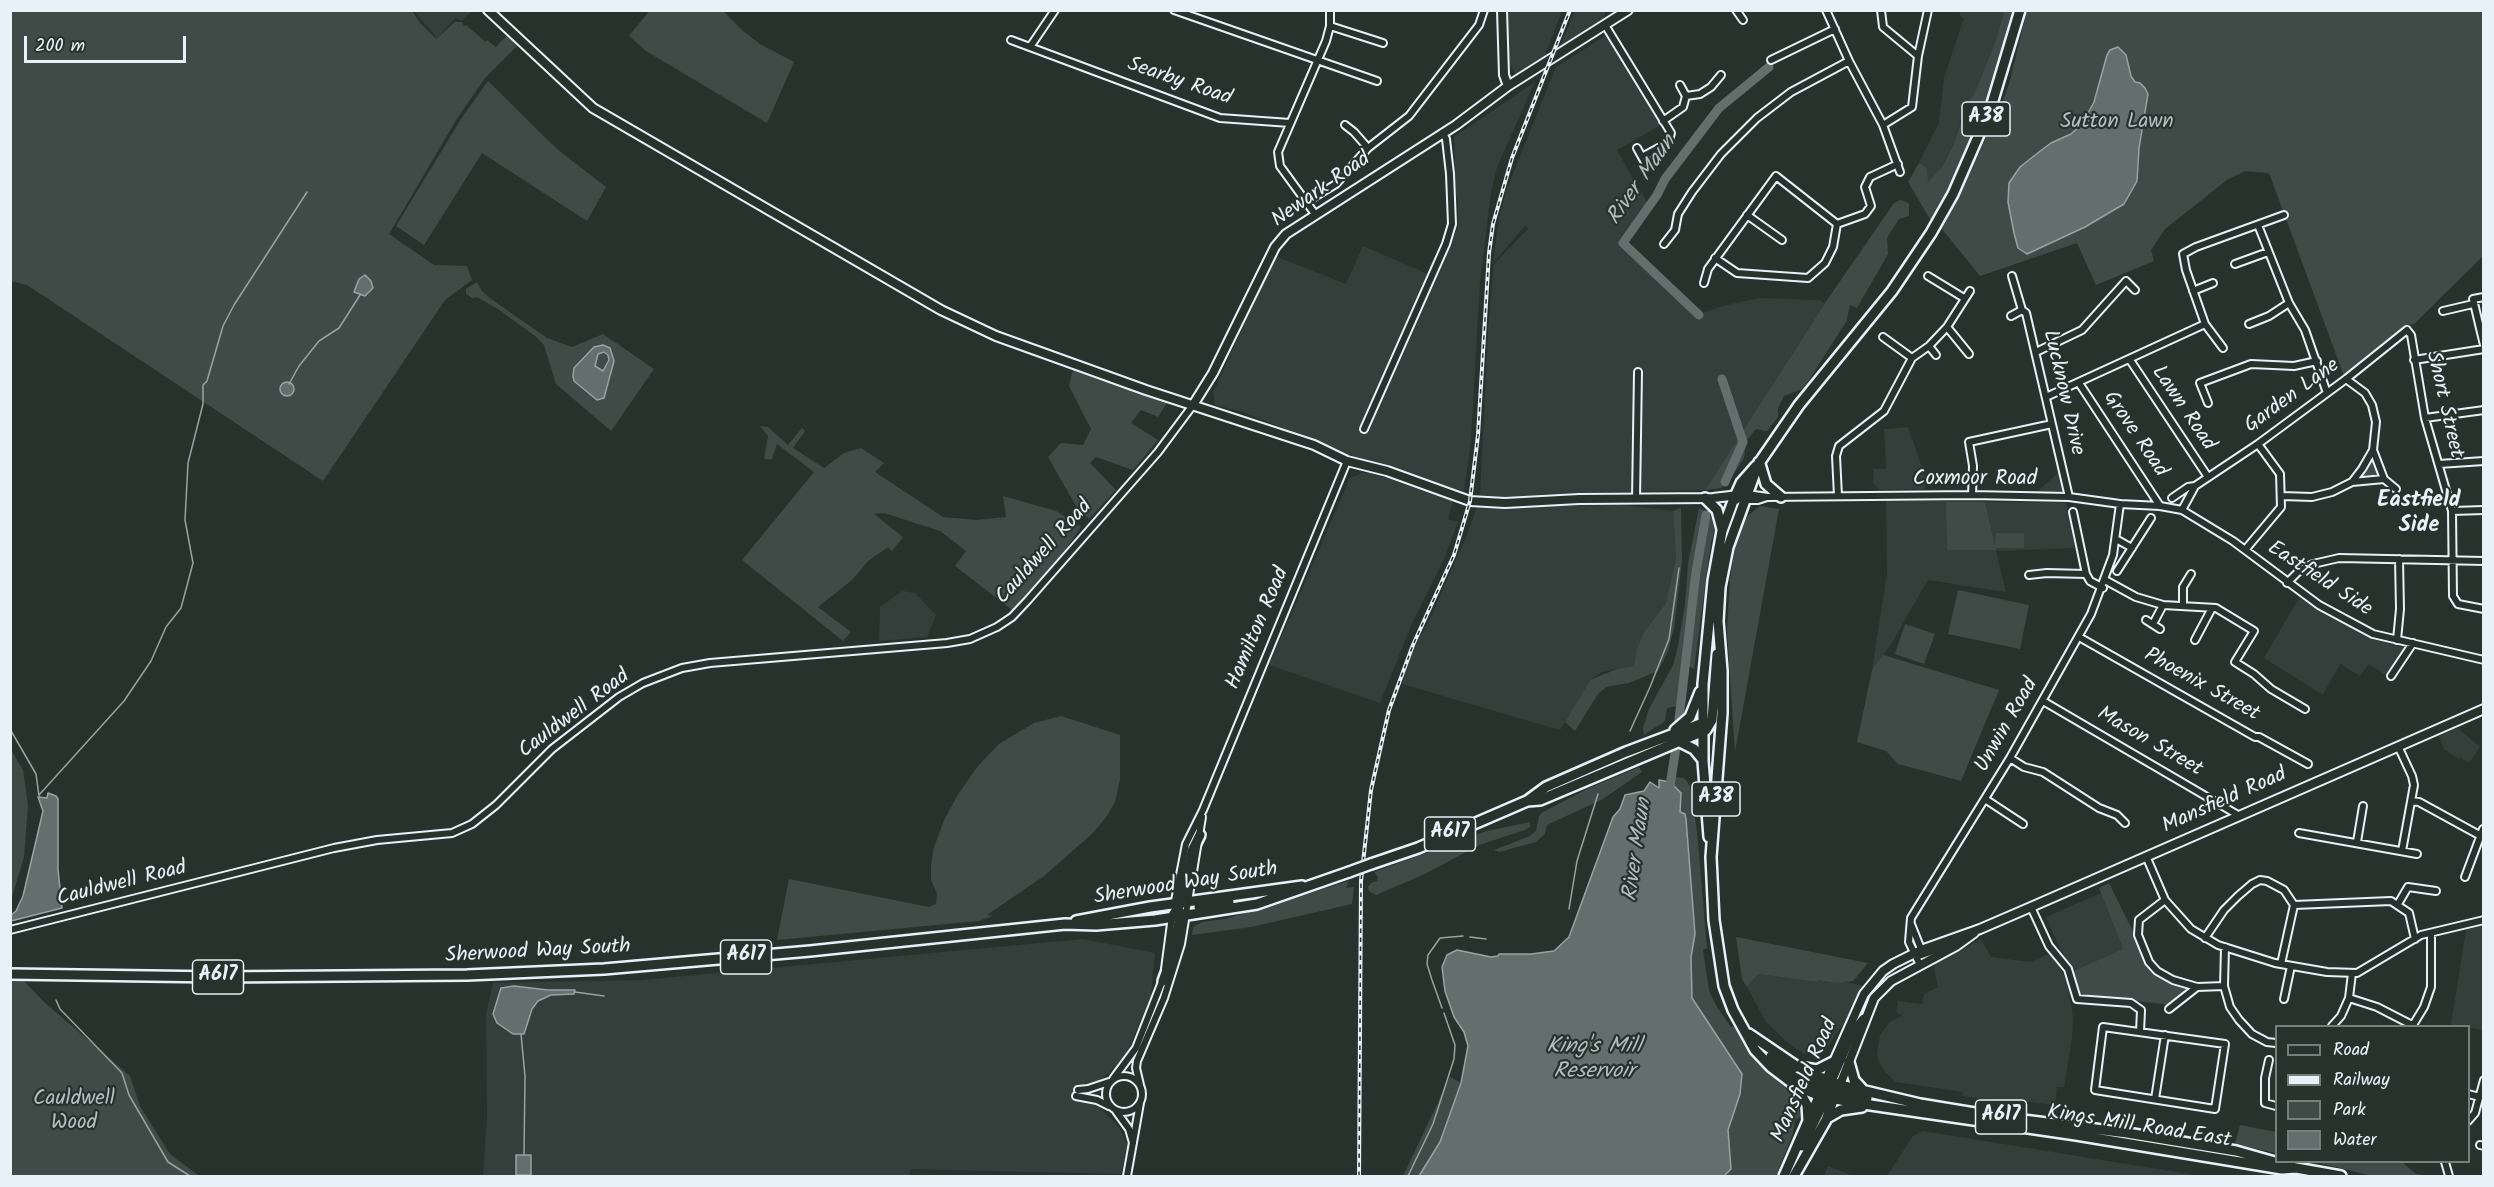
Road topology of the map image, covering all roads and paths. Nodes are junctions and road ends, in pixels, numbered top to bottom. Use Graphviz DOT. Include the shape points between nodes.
graph roads {
  1 [pos="488,10"];
  2 [pos="1055,10"];
  3 [pos="1174,10"];
  4 [pos="1330,10"];
  5 [pos="1484,10"];
  6 [pos="1502,10"];
  7 [pos="1628,10"];
  8 [pos="1736,10"];
  9 [pos="1826,10"];
  10 [pos="1881,10"];
  11 [pos="1928,10"];
  12 [pos="2020,10"];
  13 [pos="1743,20"];
  14 [pos="1605,25"];
  15 [pos="1330,26"];
  16 [pos="1835,29"];
  17 [pos="1011,40"];
  18 [pos="1383,44"];
  19 [pos="1030,47"];
  20 [pos="1918,56"];
  21 [pos="1317,60"];
  22 [pos="1771,60"];
  23 [pos="1849,61"];
  24 [pos="1721,75"];
  25 [pos="1377,81"];
  26 [pos="1680,85"];
  27 [pos="1508,86"];
  28 [pos="1686,96"];
  29 [pos="1663,121"];
  30 [pos="1290,123"];
  31 [pos="1345,125"];
  32 [pos="1883,125"];
  33 [pos="1443,133"];
  34 [pos="1368,148"];
  35 [pos="1637,148"];
  36 [pos="1642,157"];
  37 [pos="1898,164"];
  38 [pos="1647,166"];
  39 [pos="1900,172"];
  40 [pos="1306,202"];
  41 [pos="1315,214"];
  42 [pos="1747,215"];
  43 [pos="2284,215"];
  44 [pos="1837,224"];
  45 [pos="2258,225"];
  46 [pos="1662,234"];
  47 [pos="1782,240"];
  48 [pos="2268,252"];
  49 [pos="1715,258"];
  50 [pos="2235,264"];
  51 [pos="1928,276"];
  52 [pos="2012,276"];
  53 [pos="1704,283"];
  54 [pos="2212,283"];
  55 [pos="2134,290"];
  56 [pos="1970,291"];
  57 [pos="2193,291"];
  58 [pos="2484,297"];
  59 [pos="1964,298"];
  60 [pos="2473,302"];
  61 [pos="2289,303"];
  62 [pos="2022,310"];
  63 [pos="2443,311"];
  64 [pos="2011,316"];
  65 [pos="2205,324"];
  66 [pos="2249,324"];
  67 [pos="1947,327"];
  68 [pos="2407,330"];
  69 [pos="1883,337"];
  70 [pos="2484,345"];
  71 [pos="1929,346"];
  72 [pos="2223,348"];
  73 [pos="2484,349"];
  74 [pos="2036,352"];
  75 [pos="1969,354"];
  76 [pos="1936,355"];
  77 [pos="1912,358"];
  78 [pos="2130,360"];
  79 [pos="2414,360"];
  80 [pos="2317,361"];
  81 [pos="1638,372"];
  82 [pos="2346,379"];
  83 [pos="2079,383"];
  84 [pos="2327,393"];
  85 [pos="2046,398"];
  86 [pos="2208,403"];
  87 [pos="1193,405"];
  88 [pos="2484,410"];
  89 [pos="2425,417"];
  90 [pos="2052,424"];
  91 [pos="1364,429"];
  92 [pos="2258,444"];
  93 [pos="2373,450"];
  94 [pos="1347,461"];
  95 [pos="2484,461"];
  96 [pos="1759,462"];
  97 [pos="2439,464"];
  98 [pos="2208,477"];
  99 [pos="2384,480"];
  100 [pos="2352,482"];
  101 [pos="2195,486"];
  102 [pos="2396,489"];
  103 [pos="1972,495"];
  104 [pos="1781,496"];
  105 [pos="1838,496"];
  106 [pos="2282,496"];
  107 [pos="2069,497"];
  108 [pos="1709,498"];
  109 [pos="1740,498"];
  110 [pos="2172,498"];
  111 [pos="1636,499"];
  112 [pos="2120,504"];
  113 [pos="2160,506"];
  114 [pos="2182,510"];
  115 [pos="2484,510"];
  116 [pos="2073,512"];
  117 [pos="2452,512"];
  118 [pos="2151,518"];
  119 [pos="1722,531"];
  120 [pos="2116,539"];
  121 [pos="2132,548"];
  122 [pos="2245,550"];
  123 [pos="2399,559"];
  124 [pos="2452,560"];
  125 [pos="2484,561"];
  126 [pos="2117,571"];
  127 [pos="2086,574"];
  128 [pos="2192,574"];
  129 [pos="2029,575"];
  130 [pos="2105,580"];
  131 [pos="2288,584"];
  132 [pos="2103,588"];
  133 [pos="2163,605"];
  134 [pos="2183,605"];
  135 [pos="2212,608"];
  136 [pos="2484,609"];
  137 [pos="2146,620"];
  138 [pos="2153,624"];
  139 [pos="2160,629"];
  140 [pos="1719,634"];
  141 [pos="2079,637"];
  142 [pos="2195,640"];
  143 [pos="2397,640"];
  144 [pos="2413,643"];
  145 [pos="2484,660"];
  146 [pos="2391,676"];
  147 [pos="1703,684"];
  148 [pos="2043,701"];
  149 [pos="2305,709"];
  150 [pos="2484,709"];
  151 [pos="1686,725"];
  152 [pos="1705,727"];
  153 [pos="1683,741"];
  154 [pos="1719,741"];
  155 [pos="2398,746"];
  156 [pos="1628,757"];
  157 [pos="2010,758"];
  158 [pos="1703,761"];
  159 [pos="2308,764"];
  160 [pos="1985,799"];
  161 [pos="2412,801"];
  162 [pos="2363,806"];
  163 [pos="1203,810"];
  164 [pos="2238,815"];
  165 [pos="2024,824"];
  166 [pos="2125,824"];
  167 [pos="2299,833"];
  168 [pos="2482,833"];
  169 [pos="1200,835"];
  170 [pos="2357,843"];
  171 [pos="2402,851"];
  172 [pos="2417,854"];
  173 [pos="2146,856"];
  174 [pos="1711,857"];
  175 [pos="2465,877"];
  176 [pos="1314,884"];
  177 [pos="2436,891"];
  178 [pos="2165,900"];
  179 [pos="2398,904"];
  180 [pos="2294,905"];
  181 [pos="2031,907"];
  182 [pos="1180,910"];
  183 [pos="2484,920"];
  184 [pos="1065,924"];
  185 [pos="1980,929"];
  186 [pos="10,930"];
  187 [pos="2431,933"];
  188 [pos="2205,938"];
  189 [pos="2415,939"];
  190 [pos="2225,947"];
  191 [pos="1921,957"];
  192 [pos="2281,964"];
  193 [pos="2291,966"];
  194 [pos="10,974"];
  195 [pos="2352,974"];
  196 [pos="1163,981"];
  197 [pos="2224,986"];
  198 [pos="2198,987"];
  199 [pos="2349,998"];
  200 [pos="2284,999"];
  201 [pos="2169,1009"];
  202 [pos="1864,1019"];
  203 [pos="2333,1025"];
  204 [pos="2411,1025"];
  205 [pos="2414,1025"];
  206 [pos="1745,1032"];
  207 [pos="2140,1032"];
  208 [pos="2165,1035"];
  209 [pos="2275,1043"];
  210 [pos="1762,1044"];
  211 [pos="2269,1060"];
  212 [pos="1833,1062"];
  213 [pos="1849,1062"];
  214 [pos="1796,1067"];
  215 [pos="1112,1080"];
  216 [pos="2484,1080"];
  217 [pos="1140,1084"];
  218 [pos="1796,1086"];
  219 [pos="1829,1089"];
  220 [pos="1863,1090"];
  221 [pos="2470,1094"];
  222 [pos="2480,1096"];
  223 [pos="2155,1099"];
  224 [pos="1140,1103"];
  225 [pos="1873,1105"];
  226 [pos="1110,1106"];
  227 [pos="2275,1106"];
  228 [pos="1116,1111"];
  229 [pos="1915,1112"];
  230 [pos="1826,1119"];
  231 [pos="2470,1120"];
  232 [pos="1808,1121"];
  233 [pos="1133,1144"];
  234 [pos="1791,1160"];
  235 [pos="2275,1162"];
  236 [pos="2278,1163"];
  237 [pos="2296,1168"];
  238 [pos="1128,1176"];
  239 [pos="1784,1176"];
  240 [pos="1794,1176"];
  241 [pos="2341,1176"];
  1 -- 87 [label="main road" via="593,108 941,310 996,336"];
  2 -- 19 [label="street"];
  3 -- 21 [label="street"];
  4 -- 15 [label="street"];
  5 -- 34 [label="street, Newark Road" via="1479,25 1409,116"];
  6 -- 27 [label="main road" via="1504,75"];
  7 -- 14 [label="main road, Newark Road"];
  8 -- 13 [label="street"];
  9 -- 16 [label="street"];
  10 -- 20 [label="street" via="1883,27"];
  11 -- 20 [label="street"];
  12 -- 96 [label="highway, A38" via="1991,107 1931,233 1892,291 1799,405"];
  14 -- 27 [label="main road, Newark Road"];
  14 -- 29 [label="street"];
  15 -- 18 [label="street"];
  15 -- 21 [label="street"];
  16 -- 22 [label="street"];
  16 -- 23 [label="street"];
  17 -- 19 [label="street, Searby Road"];
  19 -- 30 [label="street, Searby Road" via="1220,118"];
  20 -- 32 [label="street" via="1912,107"];
  21 -- 25 [label="street"];
  21 -- 30 [label="street"];
  23 -- 32 [label="street"];
  23 -- 46 [label="street" via="1791,92 1757,118 1721,154 1692,192 1666,242"];
  24 -- 28 [label="street" via="1700,94"];
  26 -- 28 [label="street"];
  27 -- 33 [label="main road, Newark Road"];
  28 -- 29 [label="street" via="1683,107"];
  29 -- 36 [label="street" via="1671,134 1668,143"];
  30 -- 40 [label="street" via="1278,152 1280,166"];
  31 -- 34 [label="street"];
  32 -- 37 [label="street"];
  33 -- 41 [label="main road, Newark Road"];
  33 -- 91 [label="street" via="1452,224"];
  34 -- 40 [label="street, Newark Road" via="1336,184"];
  35 -- 36 [label="street"];
  36 -- 38 [label="street"];
  37 -- 39 [label="street"];
  37 -- 44 [label="street" via="1870,177 1865,187 1871,206 1865,214"];
  40 -- 41 [label="street"];
  41 -- 87 [label="main road, Newark Road" via="1286,234 1275,247 1213,373"];
  42 -- 44 [label="street" via="1776,176"];
  42 -- 47 [label="street"];
  42 -- 49 [label="street"];
  43 -- 45 [label="street"];
  44 -- 49 [label="street" via="1825,264 1808,278 1737,273"];
  45 -- 48 [label="street"];
  45 -- 57 [label="street" via="2183,254"];
  48 -- 50 [label="street"];
  48 -- 61 [label="street"];
  49 -- 53 [label="street"];
  51 -- 59 [label="street"];
  52 -- 62 [label="street"];
  54 -- 57 [label="street"];
  55 -- 74 [label="street" via="2125,278 2082,330"];
  56 -- 59 [label="street"];
  57 -- 65 [label="street"];
  58 -- 60 [label="street"];
  59 -- 67 [label="street"];
  60 -- 63 [label="street"];
  60 -- 70 [label="street"];
  61 -- 66 [label="street"];
  61 -- 80 [label="street"];
  62 -- 64 [label="street, Lucknow Drive"];
  62 -- 74 [label="street, Lucknow Drive"];
  65 -- 72 [label="street"];
  65 -- 78 [label="street"];
  67 -- 71 [label="street"];
  67 -- 75 [label="street"];
  68 -- 79 [label="street, Short Street"];
  68 -- 82 [label="street, Garden Lane"];
  69 -- 77 [label="street"];
  71 -- 76 [label="street"];
  71 -- 77 [label="street"];
  73 -- 79 [label="street"];
  74 -- 85 [label="street, Lucknow Drive"];
  77 -- 105 [label="street" via="1884,411 1839,446"];
  78 -- 83 [label="street"];
  78 -- 98 [label="street, Lawn Road"];
  79 -- 89 [label="street, Short Street"];
  80 -- 84 [label="street"];
  80 -- 86 [label="street" via="2294,366 2251,364 2200,383"];
  81 -- 111 [label="street"];
  82 -- 84 [label="street, Garden Lane"];
  82 -- 93 [label="street" via="2365,393 2372,405 2376,422"];
  83 -- 85 [label="street"];
  83 -- 113 [label="street, Grove Road"];
  84 -- 92 [label="street, Garden Lane"];
  85 -- 90 [label="street, Lucknow Drive"];
  87 -- 94 [label="main road" via="1314,445"];
  87 -- 186 [label="street, Cauldwell Road" via="1158,452 1028,600 1005,621 979,635 947,643 682,668 643,683 619,698 552,749 496,805 472,824 452,833 334,848"];
  88 -- 89 [label="street"];
  89 -- 97 [label="street, Short Street"];
  90 -- 103 [label="street" via="1969,442"];
  90 -- 107 [label="street, Lucknow Drive"];
  92 -- 98 [label="street, Garden Lane"];
  92 -- 106 [label="street" via="2280,474"];
  93 -- 99 [label="street"];
  93 -- 100 [label="street"];
  94 -- 111 [label="main road" via="1470,501"];
  94 -- 163 [label="street, Hamilton Road"];
  95 -- 97 [label="street"];
  96 -- 104 [label="highway" via="1766,484"];
  96 -- 109 [label="highway, A38" via="1742,480"];
  97 -- 117 [label="street, Short Street"];
  98 -- 101 [label="street, Garden Lane"];
  99 -- 100 [label="street"];
  99 -- 102 [label="street"];
  100 -- 106 [label="street" via="2312,497"];
  101 -- 110 [label="street, Garden Lane"];
  101 -- 114 [label="street, Garden Lane"];
  103 -- 105 [label="street, Coxmoor Road"];
  103 -- 107 [label="street, Coxmoor Road"];
  104 -- 105 [label="street, Coxmoor Road"];
  104 -- 109 [label="street, Coxmoor Road"];
  106 -- 122 [label="street" via="2282,507"];
  107 -- 112 [label="street, Coxmoor Road"];
  108 -- 109 [label="main road"];
  108 -- 111 [label="main road"];
  108 -- 119 [label="highway" via="1717,510"];
  109 -- 119 [label="highway, A38"];
  109 -- 140 [label="highway, A38" via="1723,567"];
  112 -- 113 [label="street, Coxmoor Road"];
  112 -- 120 [label="street, Unwin Road"];
  113 -- 114 [label="street, Coxmoor Road"];
  114 -- 122 [label="street, Eastfield Side"];
  115 -- 117 [label="street"];
  116 -- 127 [label="street"];
  117 -- 124 [label="street, Short Street"];
  118 -- 121 [label="street"];
  119 -- 147 [label="highway, A38"];
  120 -- 121 [label="street"];
  120 -- 130 [label="street, Unwin Road"];
  121 -- 126 [label="street"];
  122 -- 131 [label="street, Eastfield Side"];
  123 -- 124 [label="street"];
  123 -- 131 [label="street" via="2324,560 2299,572"];
  123 -- 143 [label="street"];
  124 -- 125 [label="street"];
  124 -- 136 [label="street, Short Street" via="2454,600"];
  127 -- 129 [label="street"];
  127 -- 132 [label="street"];
  128 -- 134 [label="street" via="2183,587"];
  130 -- 132 [label="street, Unwin Road"];
  130 -- 133 [label="street" via="2136,597"];
  131 -- 143 [label="street, Eastfield Side" via="2373,634"];
  132 -- 141 [label="street, Unwin Road"];
  133 -- 134 [label="street"];
  133 -- 138 [label="street"];
  134 -- 135 [label="street"];
  135 -- 142 [label="street"];
  135 -- 149 [label="street" via="2254,631 2235,662"];
  137 -- 138 [label="street"];
  138 -- 139 [label="street"];
  140 -- 152 [label="highway"];
  140 -- 154 [label="highway, A38" via="1723,692"];
  141 -- 148 [label="street, Unwin Road"];
  141 -- 159 [label="street, Phoenix Street"];
  143 -- 144 [label="street, Eastfield Side"];
  144 -- 145 [label="street, Eastfield Side"];
  144 -- 146 [label="street"];
  147 -- 151 [label="highway, A617"];
  147 -- 152 [label="highway, A38"];
  148 -- 157 [label="street, Unwin Road"];
  148 -- 164 [label="street, Mason Street"];
  150 -- 155 [label="main road, Mansfield Road"];
  151 -- 152 [label="highway, A617"];
  151 -- 156 [label="highway, Sherwood Way South / A617"];
  152 -- 153 [label="highway, Sherwood Way South"];
  152 -- 154 [label="highway"];
  152 -- 158 [label="highway, A38"];
  153 -- 156 [label="highway, Sherwood Way South / A617"];
  153 -- 158 [label="highway"];
  154 -- 174 [label="highway, A38"];
  155 -- 161 [label="street" via="2412,776"];
  155 -- 164 [label="main road, Mansfield Road"];
  156 -- 176 [label="highway, Sherwood Way South / A617, bridge" via="1540,800 1527,801 1418,848"];
  157 -- 160 [label="street, Unwin Road"];
  157 -- 166 [label="street" via="2043,772 2117,815"];
  158 -- 174 [label="highway, A38"];
  160 -- 165 [label="street"];
  160 -- 191 [label="street, Unwin Road" via="1910,921 1909,942"];
  161 -- 168 [label="street"];
  161 -- 171 [label="street"];
  162 -- 170 [label="street"];
  163 -- 169 [label="street, Hamilton Road"];
  163 -- 182 [label="street, Hamilton Road" via="1186,844"];
  164 -- 173 [label="main road, Mansfield Road"];
  167 -- 170 [label="street"];
  168 -- 175 [label="street"];
  169 -- 182 [label="highway" via="1192,851"];
  170 -- 171 [label="street"];
  171 -- 172 [label="street"];
  173 -- 178 [label="street"];
  173 -- 181 [label="main road, Mansfield Road"];
  174 -- 206 [label="highway, A38" via="1714,920 1724,986"];
  176 -- 182 [label="highway, Sherwood Way South / A617"];
  176 -- 182 [label="highway, Sherwood Way South / A617" via="1291,894"];
  177 -- 179 [label="street" via="2408,887"];
  178 -- 188 [label="street" via="2191,929"];
  178 -- 198 [label="street" via="2139,920 2141,943 2157,971"];
  179 -- 180 [label="street" via="2367,901"];
  179 -- 189 [label="street" via="2409,913"];
  180 -- 188 [label="street" via="2284,890 2260,880 2224,910"];
  180 -- 192 [label="street"];
  181 -- 185 [label="main road, Mansfield Road"];
  181 -- 207 [label="street" via="2049,946 2068,969 2077,999 2131,1003 2141,1010"];
  182 -- 184 [label="highway, Sherwood Way South / A617" via="1100,915"];
  182 -- 184 [label="highway, Sherwood Way South / A617" via="1096,925"];
  182 -- 196 [label="highway"];
  182 -- 217 [label="street, Hamilton Road" via="1174,967 1137,1061"];
  183 -- 187 [label="street"];
  184 -- 194 [label="highway, Sherwood Way South / A617" via="604,969 241,977"];
  185 -- 191 [label="main road, Mansfield Road"];
  185 -- 191 [label="main road, Mansfield Road" via="1963,941"];
  187 -- 189 [label="street"];
  187 -- 205 [label="street" via="2431,987"];
  188 -- 190 [label="street"];
  189 -- 195 [label="street"];
  190 -- 192 [label="street"];
  190 -- 197 [label="street"];
  191 -- 202 [label="main road, Mansfield Road" via="1885,985"];
  191 -- 212 [label="main road, Mansfield Road" via="1883,971 1864,994"];
  192 -- 193 [label="street"];
  193 -- 195 [label="street"];
  193 -- 200 [label="street"];
  195 -- 199 [label="street"];
  196 -- 215 [label="street" via="1136,1048"];
  197 -- 198 [label="street"];
  197 -- 209 [label="street" via="2239,1020 2252,1034"];
  198 -- 201 [label="street"];
  199 -- 203 [label="street"];
  199 -- 204 [label="street"];
  202 -- 213 [label="main road, Mansfield Road"];
  202 -- 219 [label="highway" via="1852,1033"];
  206 -- 210 [label="highway, A38"];
  206 -- 218 [label="highway, A38" via="1755,1050"];
  207 -- 208 [label="street"];
  207 -- 223 [label="street" via="2103,1027 2095,1090"];
  208 -- 223 [label="street"];
  208 -- 223 [label="street" via="2225,1044 2215,1109"];
  210 -- 214 [label="highway, A617"];
  210 -- 219 [label="highway" via="1783,1067"];
  211 -- 227 [label="street" via="2265,1103"];
  212 -- 214 [label="highway" via="1817,1070"];
  212 -- 219 [label="main road, Mansfield Road"];
  213 -- 219 [label="main road, Mansfield Road"];
  213 -- 220 [label="highway" via="1854,1080"];
  214 -- 219 [label="highway, A617"];
  215 -- 217 [label="street" via="1128,1076"];
  215 -- 226 [label="street" via="1105,1095"];
  215 -- 226 [label="street" via="1077,1093"];
  216 -- 222 [label="street"];
  217 -- 224 [label="street, Hamilton Road"];
  218 -- 219 [label="highway, A617"];
  218 -- 232 [label="highway" via="1806,1101"];
  219 -- 220 [label="highway, Kings Mill Road East / A617"];
  219 -- 225 [label="highway, Kings Mill Road East / A617"];
  219 -- 229 [label="highway"];
  219 -- 230 [label="highway, Mansfield Road"];
  219 -- 232 [label="main road, Mansfield Road"];
  219 -- 234 [label="highway" via="1805,1143"];
  220 -- 235 [label="highway, Kings Mill Road East / A617" via="1920,1104 2236,1151"];
  221 -- 222 [label="street"];
  222 -- 231 [label="street"];
  224 -- 228 [label="street" via="1128,1112"];
  224 -- 233 [label="street, Hamilton Road"];
  225 -- 229 [label="highway, Kings Mill Road East / A617"];
  225 -- 230 [label="highway" via="1841,1110"];
  226 -- 228 [label="street"];
  228 -- 233 [label="street" via="1129,1129"];
  229 -- 237 [label="highway, Kings Mill Road East / A617" via="2282,1169"];
  230 -- 240 [label="highway, Mansfield Road"];
  232 -- 234 [label="highway, Mansfield Road"];
  233 -- 238 [label="street, Hamilton Road"];
  234 -- 239 [label="highway, Mansfield Road"];
  236 -- 237 [label="highway, Kings Mill Road East / A617"];
  237 -- 241 [label="highway, Kings Mill Road East / A617"];
}
